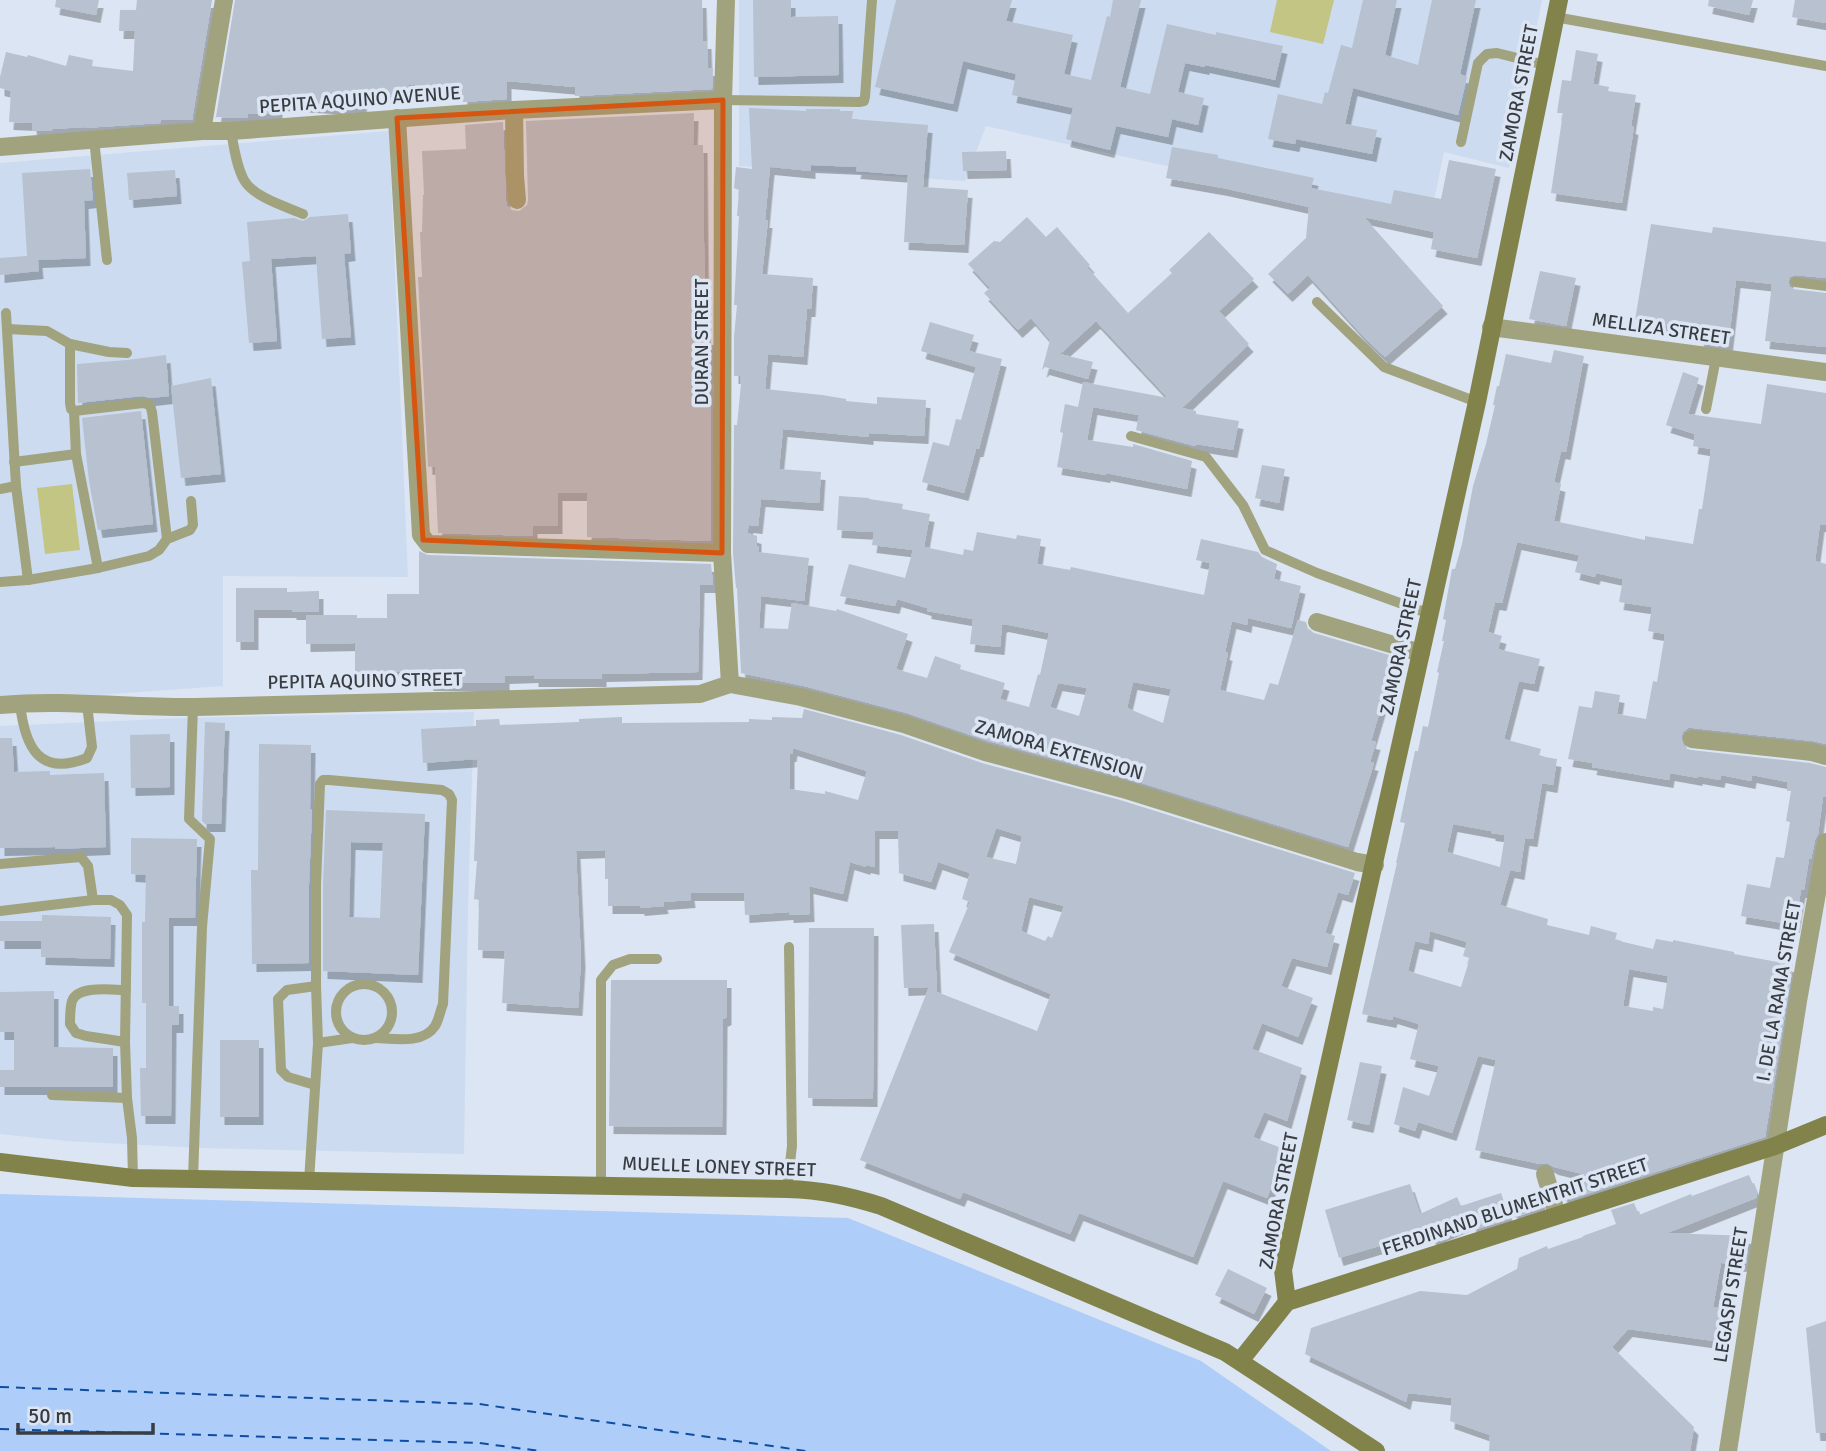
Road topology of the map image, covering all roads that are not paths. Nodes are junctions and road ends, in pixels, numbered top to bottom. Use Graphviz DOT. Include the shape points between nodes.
graph roads {
  1 [pos="224,0"];
  2 [pos="726,0"];
  3 [pos="872,0"];
  4 [pos="1557,8"];
  5 [pos="1545,65"];
  6 [pos="1826,66"];
  7 [pos="723,100"];
  8 [pos="514,110"];
  9 [pos="397,118"];
  10 [pos="202,131"];
  11 [pos="231,131"];
  12 [pos="94,139"];
  13 [pos="1461,142"];
  14 [pos="0,147"];
  15 [pos="517,200"];
  16 [pos="303,214"];
  17 [pos="107,260"];
  18 [pos="1795,282"];
  19 [pos="1826,286"];
  20 [pos="1317,302"];
  21 [pos="6,313"];
  22 [pos="1491,327"];
  23 [pos="7,329"];
  24 [pos="70,344"];
  25 [pos="127,353"];
  26 [pos="1716,358"];
  27 [pos="1826,372"];
  28 [pos="1477,402"];
  29 [pos="1706,409"];
  30 [pos="74,411"];
  31 [pos="1131,436"];
  32 [pos="76,454"];
  33 [pos="14,462"];
  34 [pos="16,486"];
  35 [pos="0,489"];
  36 [pos="191,501"];
  37 [pos="167,539"];
  38 [pos="722,553"];
  39 [pos="97,568"];
  40 [pos="28,580"];
  41 [pos="0,582"];
  42 [pos="1430,614"];
  43 [pos="1317,622"];
  44 [pos="1421,653"];
  45 [pos="730,684"];
  46 [pos="20,704"];
  47 [pos="87,704"];
  48 [pos="0,705"];
  49 [pos="193,707"];
  50 [pos="1692,739"];
  51 [pos="1826,756"];
  52 [pos="1826,842"];
  53 [pos="0,864"];
  54 [pos="1375,865"];
  55 [pos="93,900"];
  56 [pos="0,911"];
  57 [pos="789,947"];
  58 [pos="657,959"];
  59 [pos="316,986"];
  60 [pos="126,990"];
  61 [pos="352,1038"];
  62 [pos="376,1038"];
  63 [pos="125,1041"];
  64 [pos="318,1043"];
  65 [pos="315,1085"];
  66 [pos="52,1095"];
  67 [pos="127,1098"];
  68 [pos="1826,1125"];
  69 [pos="1775,1146"];
  70 [pos="0,1162"];
  71 [pos="1545,1174"];
  72 [pos="132,1178"];
  73 [pos="193,1178"];
  74 [pos="309,1181"];
  75 [pos="601,1185"];
  76 [pos="788,1189"];
  77 [pos="1557,1215"];
  78 [pos="1287,1302"];
  79 [pos="1240,1361"];
  80 [pos="1376,1451"];
  81 [pos="1728,1451"];
  1 -- 10 [label="street"];
  2 -- 7 [label="street, DURAN STREET"];
  3 -- 7 [label="lane" via="864,101"];
  4 -- 5 [label="street, ZAMORA STREET"];
  4 -- 6 [label="lane"];
  5 -- 13 [label="lane" via="1487,54 1478,63"];
  5 -- 22 [label="street, ZAMORA STREET"];
  7 -- 8 [label="street, PEPITA AQUINO AVENUE"];
  7 -- 38 [label="street, DURAN STREET"];
  8 -- 9 [label="street, PEPITA AQUINO AVENUE"];
  8 -- 15 [label="street"];
  9 -- 11 [label="street, PEPITA AQUINO AVENUE"];
  9 -- 38 [label="street" via="423,540 428,544"];
  10 -- 11 [label="street, PEPITA AQUINO AVENUE"];
  10 -- 12 [label="street, PEPITA AQUINO AVENUE"];
  11 -- 16 [label="lane" via="244,181 268,199"];
  12 -- 14 [label="street, PEPITA AQUINO AVENUE"];
  12 -- 17 [label="lane"];
  18 -- 19 [label="lane"];
  20 -- 28 [label="lane" via="1384,367"];
  21 -- 23 [label="lane"];
  22 -- 26 [label="street, MELLIZA STREET"];
  22 -- 28 [label="street, ZAMORA STREET"];
  23 -- 24 [label="lane" via="47,331"];
  23 -- 33 [label="lane"];
  24 -- 25 [label="lane"];
  24 -- 30 [label="lane" via="70,403"];
  26 -- 27 [label="street, MELLIZA STREET"];
  26 -- 29 [label="lane"];
  28 -- 42 [label="street, ZAMORA STREET"];
  30 -- 32 [label="lane"];
  30 -- 37 [label="lane" via="150,405"];
  31 -- 42 [label="lane" via="1206,457 1243,505 1265,550"];
  32 -- 33 [label="lane"];
  32 -- 39 [label="lane"];
  33 -- 34 [label="lane"];
  34 -- 35 [label="lane"];
  34 -- 40 [label="lane"];
  36 -- 37 [label="lane" via="190,530"];
  37 -- 39 [label="lane" via="149,556"];
  38 -- 45 [label="street, DURAN STREET"];
  39 -- 40 [label="lane"];
  40 -- 41 [label="lane"];
  42 -- 44 [label="street, ZAMORA STREET"];
  43 -- 44 [label="street"];
  44 -- 54 [label="street, ZAMORA STREET"];
  45 -- 49 [label="street, PEPITA AQUINO STREET" via="700,694"];
  45 -- 54 [label="street, ZAMORA EXTENSION" via="904,724 985,752"];
  46 -- 47 [label="street, PEPITA AQUINO STREET"];
  46 -- 47 [label="lane" via="35,752 57,764 87,758 92,747"];
  46 -- 48 [label="street, PEPITA AQUINO STREET"];
  47 -- 49 [label="street, PEPITA AQUINO STREET"];
  49 -- 73 [label="lane" via="189,819 210,839 202,927"];
  50 -- 51 [label="street"];
  52 -- 69 [label="street, I. DE LA RAMA STREET"];
  53 -- 55 [label="lane" via="81,857 88,866"];
  54 -- 78 [label="street, ZAMORA STREET" via="1283,1270"];
  55 -- 56 [label="lane"];
  55 -- 60 [label="lane" via="111,900 127,915"];
  57 -- 76 [label="lane" via="792,1146"];
  58 -- 75 [label="lane" via="613,964 601,980"];
  59 -- 62 [label="lane" via="320,784 329,779 449,794 443,1004 435,1027 424,1036"];
  59 -- 64 [label="lane"];
  59 -- 65 [label="lane" via="286,990 278,999 281,1070 288,1077"];
  60 -- 63 [label="lane"];
  60 -- 63 [label="lane" via="83,990 72,1002 69,1024 76,1033"];
  61 -- 62 [label="lane"];
  61 -- 62 [label="lane" via="337,1020 337,1004 345,990 367,983 382,989 391,1002 388,1026"];
  61 -- 64 [label="lane"];
  63 -- 67 [label="lane"];
  64 -- 65 [label="lane"];
  65 -- 74 [label="lane"];
  66 -- 67 [label="lane"];
  67 -- 72 [label="lane"];
  68 -- 69 [label="street, FERDINAND BLUMENTRIT STREET"];
  69 -- 77 [label="street, FERDINAND BLUMENTRIT STREET"];
  69 -- 81 [label="street, LEGASPI STREET"];
  70 -- 72 [label="street, MUELLE LONEY STREET"];
  71 -- 77 [label="street"];
  72 -- 73 [label="street, MUELLE LONEY STREET"];
  73 -- 74 [label="street, MUELLE LONEY STREET"];
  74 -- 75 [label="street, MUELLE LONEY STREET"];
  75 -- 76 [label="street, MUELLE LONEY STREET"];
  76 -- 79 [label="street, MUELLE LONEY STREET" via="847,1195 881,1206"];
  77 -- 78 [label="street, FERDINAND BLUMENTRIT STREET"];
  78 -- 79 [label="street"];
  79 -- 80 [label="street, MUELLE LONEY STREET"];
}
